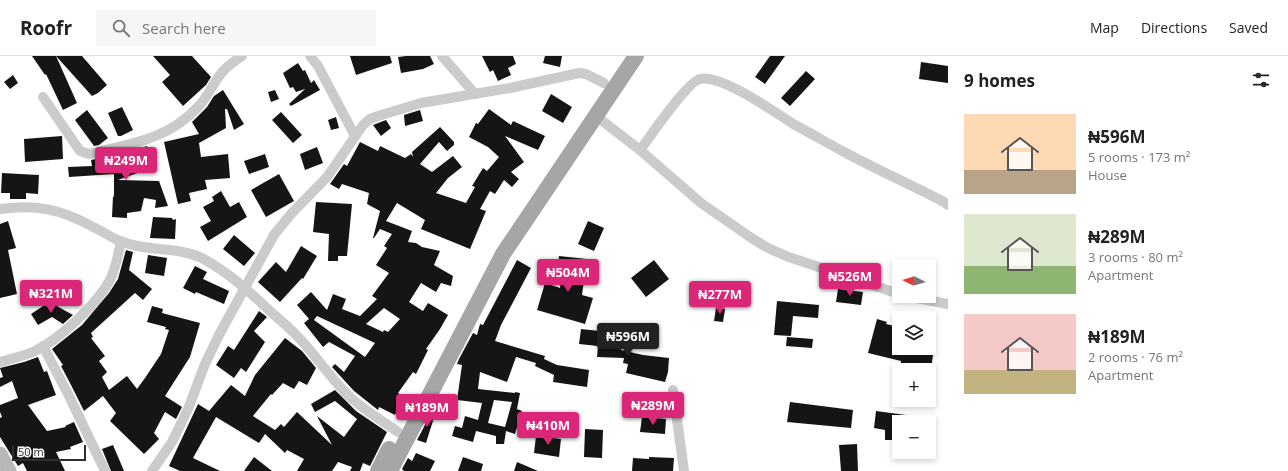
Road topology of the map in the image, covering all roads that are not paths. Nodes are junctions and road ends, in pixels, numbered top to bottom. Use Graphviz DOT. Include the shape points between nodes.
graph roads {
  1 [pos="242,56"];
  2 [pos="310,56"];
  3 [pos="442,56"];
  4 [pos="623,56"];
  5 [pos="636,56"];
  6 [pos="604,83"];
  7 [pos="475,94"];
  8 [pos="43,97"];
  9 [pos="596,116"];
  10 [pos="355,136"];
  11 [pos="640,150"];
  12 [pos="948,205"];
  13 [pos="0,208"];
  14 [pos="121,242"];
  15 [pos="245,287"];
  16 [pos="892,292"];
  17 [pos="936,302"];
  18 [pos="948,304"];
  19 [pos="43,346"];
  20 [pos="0,362"];
  21 [pos="672,390"];
  22 [pos="398,432"];
  23 [pos="0,454"];
  24 [pos="9,471"];
  25 [pos="105,471"];
  26 [pos="152,471"];
  27 [pos="378,471"];
  28 [pos="390,471"];
  29 [pos="684,471"];
  1 -- 8 [label="street" via="225,70 198,106 183,121 145,141 89,154 80,151"];
  2 -- 10 [label="street" via="318,66"];
  3 -- 7 [label="street"];
  4 -- 6 [label="main road"];
  5 -- 9 [label="main road"];
  6 -- 7 [label="street" via="579,73"];
  6 -- 22 [label="main road" via="494,248"];
  7 -- 10 [label="street" via="421,103 378,116 370,119"];
  9 -- 11 [label="street"];
  9 -- 28 [label="main road" via="503,254"];
  10 -- 15 [label="street" via="326,178 274,235"];
  11 -- 12 [label="street" via="695,81 712,80 734,88 839,149"];
  11 -- 16 [label="street" via="701,203 766,247"];
  13 -- 14 [label="street" via="45,208 66,214"];
  14 -- 15 [label="street" via="138,247 187,253 201,258"];
  14 -- 19 [label="street" via="110,280 98,298 73,323"];
  15 -- 22 [label="street" via="299,338 350,398"];
  15 -- 26 [label="street" via="217,339 172,442"];
  17 -- 18 [label="street"];
  19 -- 20 [label="street"];
  19 -- 25 [label="street"];
  21 -- 29 [label="street"];
  22 -- 27 [label="main road"];
  23 -- 24 [label="street"];
}
